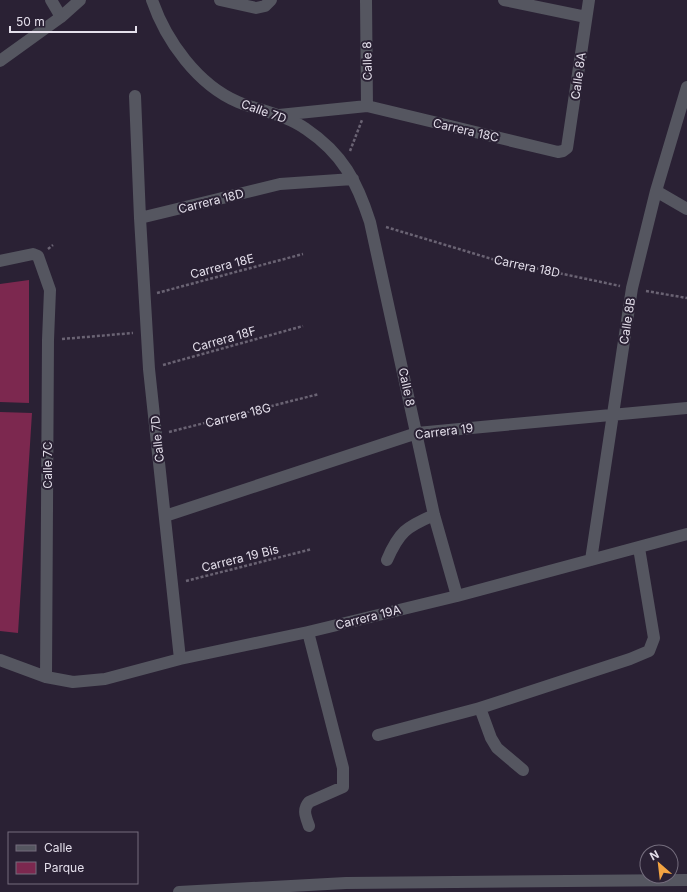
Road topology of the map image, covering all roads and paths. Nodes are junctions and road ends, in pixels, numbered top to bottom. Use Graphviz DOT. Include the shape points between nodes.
graph roads {
  1 [pos="51,0"];
  2 [pos="80,0"];
  3 [pos="152,0"];
  4 [pos="220,0"];
  5 [pos="271,0"];
  6 [pos="366,0"];
  7 [pos="504,0"];
  8 [pos="590,0"];
  9 [pos="61,17"];
  10 [pos="586,17"];
  11 [pos="0,61"];
  12 [pos="687,87"];
  13 [pos="134,96"];
  14 [pos="367,106"];
  15 [pos="279,115"];
  16 [pos="565,150"];
  17 [pos="344,165"];
  18 [pos="353,179"];
  19 [pos="656,191"];
  20 [pos="687,209"];
  21 [pos="140,218"];
  22 [pos="370,222"];
  23 [pos="303,254"];
  24 [pos="0,261"];
  25 [pos="632,288"];
  26 [pos="145,297"];
  27 [pos="687,298"];
  28 [pos="303,326"];
  29 [pos="148,331"];
  30 [pos="48,340"];
  31 [pos="149,369"];
  32 [pos="319,394"];
  33 [pos="687,408"];
  34 [pos="613,414"];
  35 [pos="417,433"];
  36 [pos="157,436"];
  37 [pos="434,515"];
  38 [pos="166,516"];
  39 [pos="687,534"];
  40 [pos="639,548"];
  41 [pos="312,549"];
  42 [pos="387,560"];
  43 [pos="590,560"];
  44 [pos="172,584"];
  45 [pos="457,596"];
  46 [pos="308,632"];
  47 [pos="180,659"];
  48 [pos="0,660"];
  49 [pos="46,677"];
  50 [pos="480,708"];
  51 [pos="378,735"];
  52 [pos="523,770"];
  53 [pos="309,826"];
  54 [pos="687,880"];
  55 [pos="179,892"];
  1 -- 9 [label="street"];
  2 -- 9 [label="street"];
  3 -- 15 [label="street, Calle 7D" via="170,37 189,65 212,87 238,102"];
  4 -- 5 [label="street" via="256,8 265,6"];
  6 -- 14 [label="street, Calle 8"];
  7 -- 10 [label="street"];
  8 -- 10 [label="street, Calle 8A"];
  9 -- 11 [label="street"];
  10 -- 16 [label="street, Calle 8A"];
  12 -- 19 [label="street, Calle 8B"];
  13 -- 21 [label="street, Calle 7D"];
  14 -- 15 [label="street, Carrera 18C"];
  14 -- 16 [label="street, Carrera 18C" via="558,152"];
  14 -- 17 [label="path"];
  15 -- 17 [label="street, Calle 7D" via="305,128 324,142"];
  17 -- 18 [label="street, Calle 7D"];
  18 -- 21 [label="street, Carrera 18D" via="280,184"];
  18 -- 22 [label="street, Calle 8"];
  19 -- 20 [label="street"];
  19 -- 25 [label="street, Calle 8B"];
  21 -- 26 [label="street, Calle 7D"];
  22 -- 25 [label="path, Carrera 18D" via="492,260"];
  22 -- 35 [label="street, Calle 8"];
  23 -- 26 [label="path, Carrera 18E"];
  24 -- 30 [label="street, Calle 7C" via="33,254 38,256 50,290"];
  25 -- 27 [label="path, Carrera 18D"];
  25 -- 34 [label="street, Calle 8B"];
  26 -- 29 [label="street, Calle 7D"];
  28 -- 31 [label="path, Carrera 18F"];
  29 -- 30 [label="path"];
  29 -- 31 [label="street, Calle 7D"];
  30 -- 49 [label="street, Calle 7C"];
  31 -- 36 [label="street, Calle 7D"];
  32 -- 36 [label="path, Carrera 18G"];
  33 -- 34 [label="street, Carrera 19"];
  34 -- 35 [label="street, Carrera 19"];
  34 -- 43 [label="street, Calle 8B"];
  35 -- 37 [label="street, Calle 8"];
  35 -- 38 [label="street, Carrera 19"];
  36 -- 38 [label="street, Calle 7D"];
  37 -- 42 [label="street" via="404,531"];
  37 -- 45 [label="street, Calle 8"];
  38 -- 44 [label="street, Calle 7D"];
  39 -- 40 [label="street, Carrera 19A"];
  40 -- 43 [label="street, Carrera 19A"];
  40 -- 50 [label="street" via="654,638 649,651"];
  41 -- 44 [label="path, Carrera 19 Bis"];
  43 -- 45 [label="street, Carrera 19A"];
  44 -- 47 [label="street, Calle 7D"];
  45 -- 46 [label="street, Carrera 19A"];
  46 -- 47 [label="street, Carrera 19A"];
  46 -- 53 [label="street" via="344,778 343,787 306,805 305,814"];
  47 -- 49 [label="street, Carrera 19A" via="105,679 73,682"];
  48 -- 49 [label="street"];
  50 -- 51 [label="street"];
  50 -- 52 [label="street" via="497,748"];
  54 -- 55 [label="street" via="346,883"];
}
